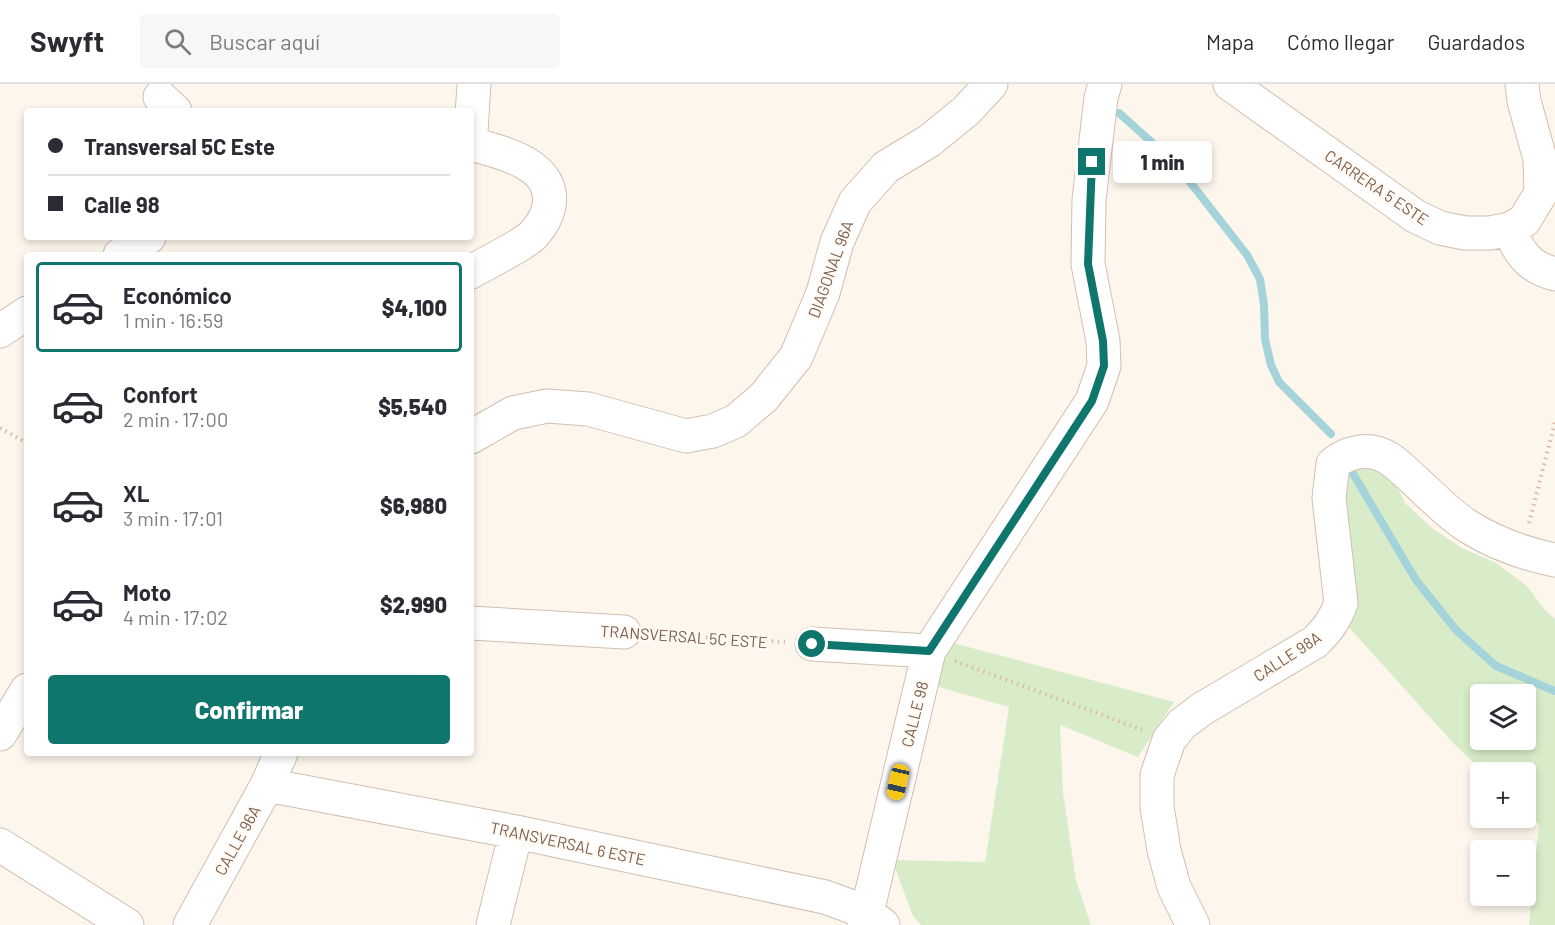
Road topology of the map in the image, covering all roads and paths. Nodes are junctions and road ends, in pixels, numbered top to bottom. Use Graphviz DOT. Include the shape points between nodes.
graph roads {
  1 [pos="474,84"];
  2 [pos="992,84"];
  3 [pos="1105,84"];
  4 [pos="1230,84"];
  5 [pos="1522,84"];
  6 [pos="472,108"];
  7 [pos="474,145"];
  8 [pos="1510,229"];
  9 [pos="144,240"];
  10 [pos="125,252"];
  11 [pos="474,270"];
  12 [pos="1555,274"];
  13 [pos="24,315"];
  14 [pos="0,331"];
  15 [pos="1555,422"];
  16 [pos="0,428"];
  17 [pos="474,435"];
  18 [pos="24,441"];
  19 [pos="1521,551"];
  20 [pos="1555,560"];
  21 [pos="474,623"];
  22 [pos="624,632"];
  23 [pos="812,644"];
  24 [pos="929,651"];
  25 [pos="24,695"];
  26 [pos="0,734"];
  27 [pos="1169,740"];
  28 [pos="280,756"];
  29 [pos="267,785"];
  30 [pos="516,832"];
  31 [pos="0,844"];
  32 [pos="871,921"];
  33 [pos="128,925"];
  34 [pos="190,925"];
  35 [pos="493,925"];
  36 [pos="1193,925"];
  1 -- 6 [label="street"];
  2 -- 17 [label="street, DIAGONAL 96A" via="929,141 886,168 855,202 796,357 764,397 736,421 686,436 588,410 547,406 513,413"];
  3 -- 24 [label="street, CALLE 98" via="1092,162 1088,264 1104,366 1092,401"];
  4 -- 8 [label="street, CARRERA 5 ESTE" via="1415,216 1440,228 1465,233 1490,234"];
  5 -- 8 [label="street" via="1540,159 1541,192 1524,220"];
  7 -- 11 [label="street" via="524,162 543,176 550,197 546,218 533,236"];
  8 -- 12 [label="street" via="1515,245 1527,260"];
  9 -- 10 [label="street"];
  13 -- 14 [label="street"];
  15 -- 19 [label="path"];
  16 -- 18 [label="path"];
  19 -- 20 [label="street"];
  19 -- 27 [label="street, CALLE 98A" via="1468,526 1387,457 1364,452 1341,457 1333,464 1329,498 1341,603 1336,617 1315,642 1202,709"];
  21 -- 22 [label="street, TRANSVERSAL 5C ESTE"];
  22 -- 23 [label="path, TRANSVERSAL 5C ESTE"];
  23 -- 24 [label="street"];
  24 -- 27 [label="path"];
  24 -- 32 [label="street, CALLE 98"];
  25 -- 26 [label="street"];
  27 -- 36 [label="street" via="1157,775 1157,807 1174,887"];
  28 -- 29 [label="street, CALLE 96A"];
  29 -- 30 [label="street, TRANSVERSAL 6 ESTE"];
  29 -- 34 [label="street, CALLE 96A"];
  30 -- 32 [label="street, TRANSVERSAL 6 ESTE" via="825,897"];
  30 -- 35 [label="street"];
  31 -- 33 [label="street"];
}
